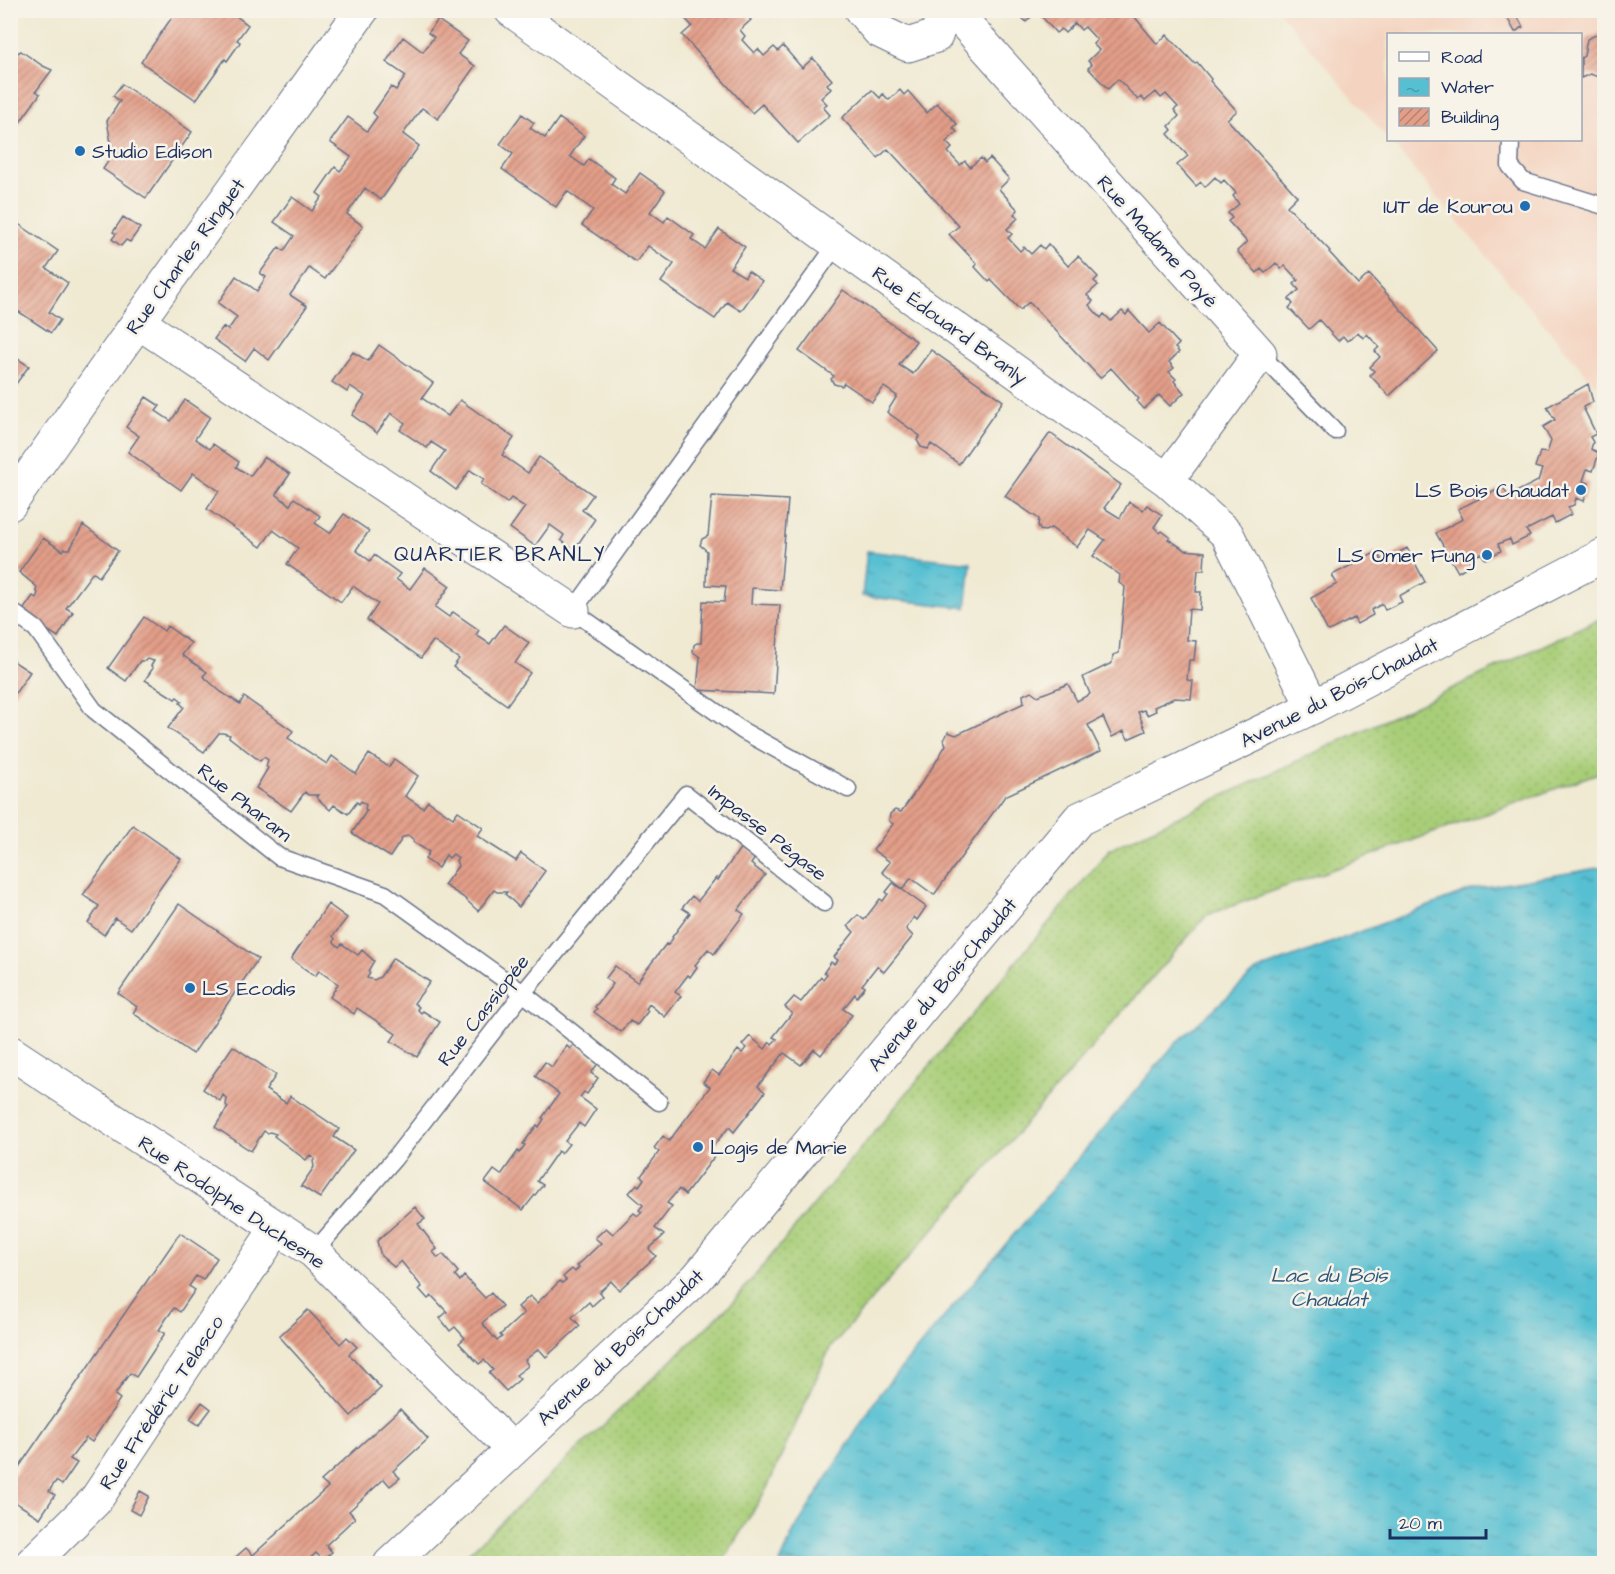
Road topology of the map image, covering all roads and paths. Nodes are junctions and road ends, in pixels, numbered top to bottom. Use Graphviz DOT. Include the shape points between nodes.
graph roads {
  1 [pos="362,10"];
  2 [pos="511,10"];
  3 [pos="861,10"];
  4 [pos="945,10"];
  5 [pos="953,10"];
  6 [pos="1510,141"];
  7 [pos="1605,206"];
  8 [pos="837,244"];
  9 [pos="138,322"];
  10 [pos="1260,354"];
  11 [pos="1335,431"];
  12 [pos="1167,480"];
  13 [pos="10,504"];
  14 [pos="1605,555"];
  15 [pos="10,610"];
  16 [pos="573,611"];
  17 [pos="1312,707"];
  18 [pos="848,789"];
  19 [pos="686,794"];
  20 [pos="824,903"];
  21 [pos="523,993"];
  22 [pos="10,1052"];
  23 [pos="658,1102"];
  24 [pos="276,1229"];
  25 [pos="314,1252"];
  26 [pos="512,1449"];
  27 [pos="31,1563"];
  28 [pos="390,1563"];
  1 -- 9 [label="street, Rue Charles Ringuet"];
  2 -- 8 [label="street, Rue Édouard Branly"];
  3 -- 4 [label="street" via="879,31 908,45 936,36"];
  5 -- 10 [label="street, Rue Madame Payé"];
  6 -- 7 [label="lane" via="1510,166 1522,182"];
  8 -- 12 [label="street, Rue Édouard Branly"];
  8 -- 16 [label="lane"];
  9 -- 13 [label="street, Rue Charles Ringuet"];
  9 -- 16 [label="street"];
  10 -- 11 [label="lane"];
  10 -- 12 [label="street"];
  12 -- 17 [label="street, Rue Édouard Branly" via="1227,534"];
  14 -- 17 [label="street, Avenue du Bois-Chaudat"];
  15 -- 21 [label="lane, Rue Pharam" via="36,629 94,710 279,857 385,894"];
  16 -- 18 [label="lane" via="743,731"];
  17 -- 26 [label="street, Avenue du Bois-Chaudat" via="1079,819 697,1278"];
  19 -- 20 [label="lane, Impasse Pégase"];
  19 -- 21 [label="lane, Rue Cassiopée"];
  21 -- 23 [label="lane, Rue Pharam"];
  21 -- 25 [label="lane, Rue Cassiopée" via="394,1159"];
  22 -- 24 [label="street, Rue Rodolphe Duchesne"];
  24 -- 25 [label="street, Rue Rodolphe Duchesne"];
  24 -- 27 [label="street, Rue Frédéric Telasco" via="95,1501"];
  25 -- 26 [label="street, Rue Rodolphe Duchesne"];
  26 -- 28 [label="street, Avenue du Bois-Chaudat"];
}
